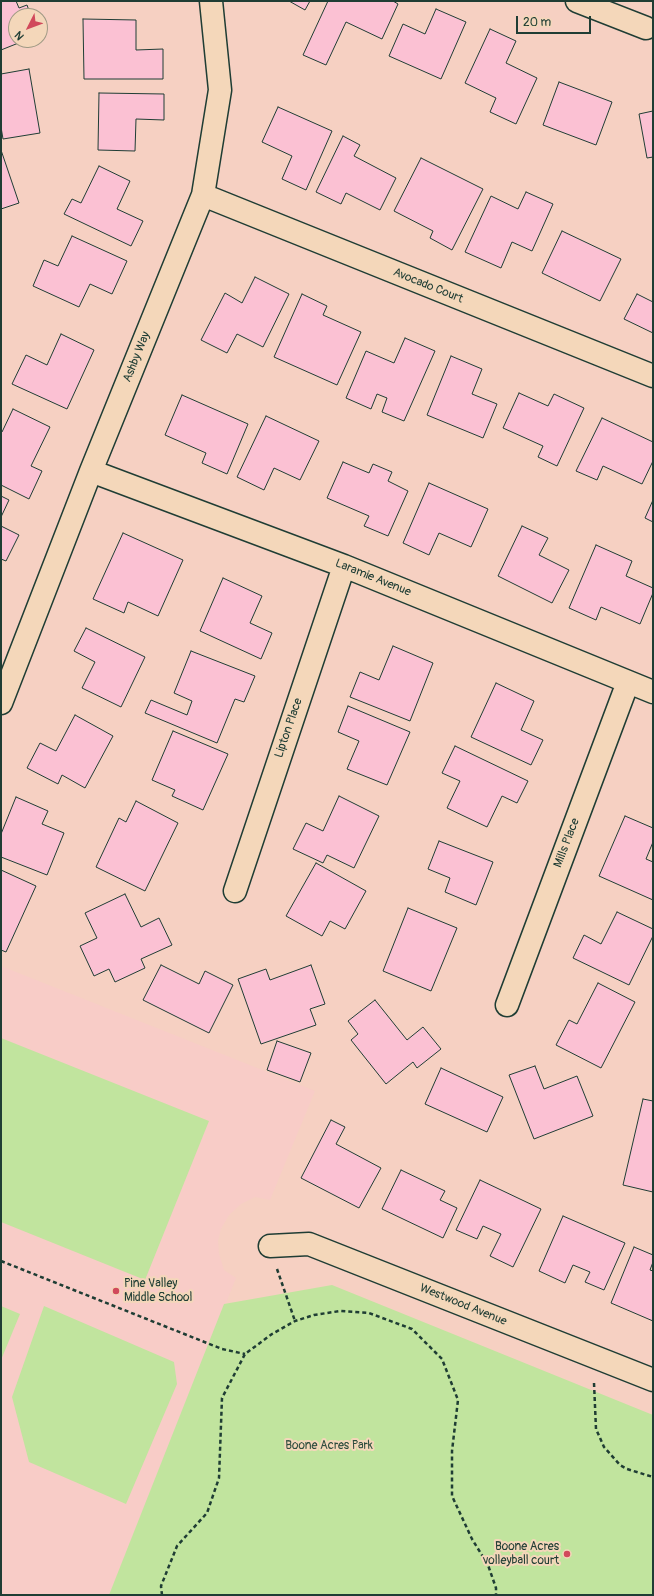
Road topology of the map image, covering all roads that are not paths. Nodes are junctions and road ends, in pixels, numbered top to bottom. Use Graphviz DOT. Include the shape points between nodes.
graph roads {
  1 [pos="211,1"];
  2 [pos="577,1"];
  3 [pos="646,28"];
  4 [pos="204,195"];
  5 [pos="653,376"];
  6 [pos="91,471"];
  7 [pos="344,566"];
  8 [pos="628,682"];
  9 [pos="653,692"];
  10 [pos="1,703"];
  11 [pos="235,890"];
  12 [pos="507,1005"];
  13 [pos="270,1246"];
  14 [pos="653,1380"];
  1 -- 4 [label="street, Ashby Way" via="220,90"];
  2 -- 3 [label="street"];
  4 -- 5 [label="street, Avocado Court"];
  4 -- 6 [label="street, Ashby Way"];
  6 -- 7 [label="street, Laramie Avenue"];
  6 -- 10 [label="street, Ashby Way"];
  7 -- 8 [label="street, Laramie Avenue"];
  7 -- 11 [label="street, Lipton Place"];
  8 -- 9 [label="street, Laramie Avenue"];
  8 -- 12 [label="street, Mills Place"];
  13 -- 14 [label="street, Westwood Avenue" via="309,1244"];
}
